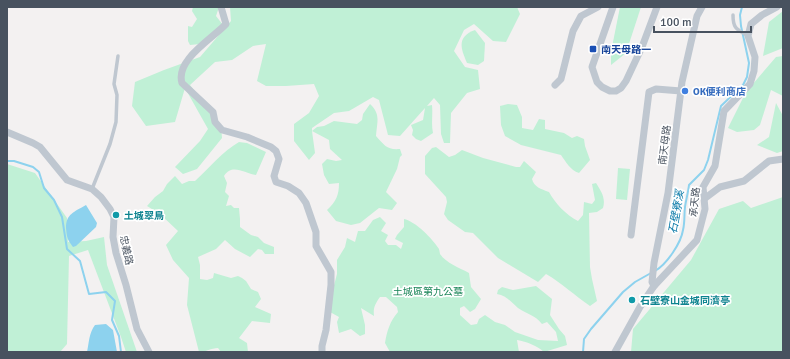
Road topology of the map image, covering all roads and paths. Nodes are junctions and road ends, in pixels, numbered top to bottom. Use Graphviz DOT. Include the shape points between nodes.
graph roads {
  1 [pos="221,7"];
  2 [pos="598,7"];
  3 [pos="613,7"];
  4 [pos="657,7"];
  5 [pos="702,7"];
  6 [pos="777,7"];
  7 [pos="733,15"];
  8 [pos="748,36"];
  9 [pos="118,56"];
  10 [pos="555,84"];
  11 [pos="681,91"];
  12 [pos="7,132"];
  13 [pos="783,159"];
  14 [pos="92,190"];
  15 [pos="704,199"];
  16 [pos="631,235"];
  17 [pos="653,284"];
  18 [pos="149,352"];
  19 [pos="322,352"];
  20 [pos="615,352"];
  1 -- 19 [label="street" via="226,24 189,58 180,77 182,83 213,112 215,122 222,130 247,137 276,151 279,159 274,176 276,182 299,193 306,204 316,232 316,246 331,272"];
  2 -- 10 [label="street" via="581,16 573,31 561,79"];
  3 -- 4 [label="street" via="592,67 597,82 610,91 622,88 626,81"];
  5 -- 11 [label="street, 南天母路" via="694,28"];
  6 -- 8 [label="street" via="751,24"];
  7 -- 8 [label="lane" via="733,24"];
  8 -- 15 [label="street, 承天路" via="755,57 754,71 750,84 724,111 716,159 703,188"];
  9 -- 14 [label="lane" via="114,84 117,95 116,122"];
  11 -- 16 [label="street" via="656,89 649,92"];
  11 -- 17 [label="street, 南天母路" via="668,194 654,263"];
  12 -- 14 [label="street, 忠義路" via="33,142 67,180"];
  13 -- 15 [label="street" via="769,161 744,181 720,187"];
  14 -- 18 [label="street, 忠義路" via="110,208 114,217 113,238 116,253 137,328"];
  15 -- 17 [label="street, 承天路" via="705,209 697,240"];
  17 -- 20 [label="street, 承天路"];
}
